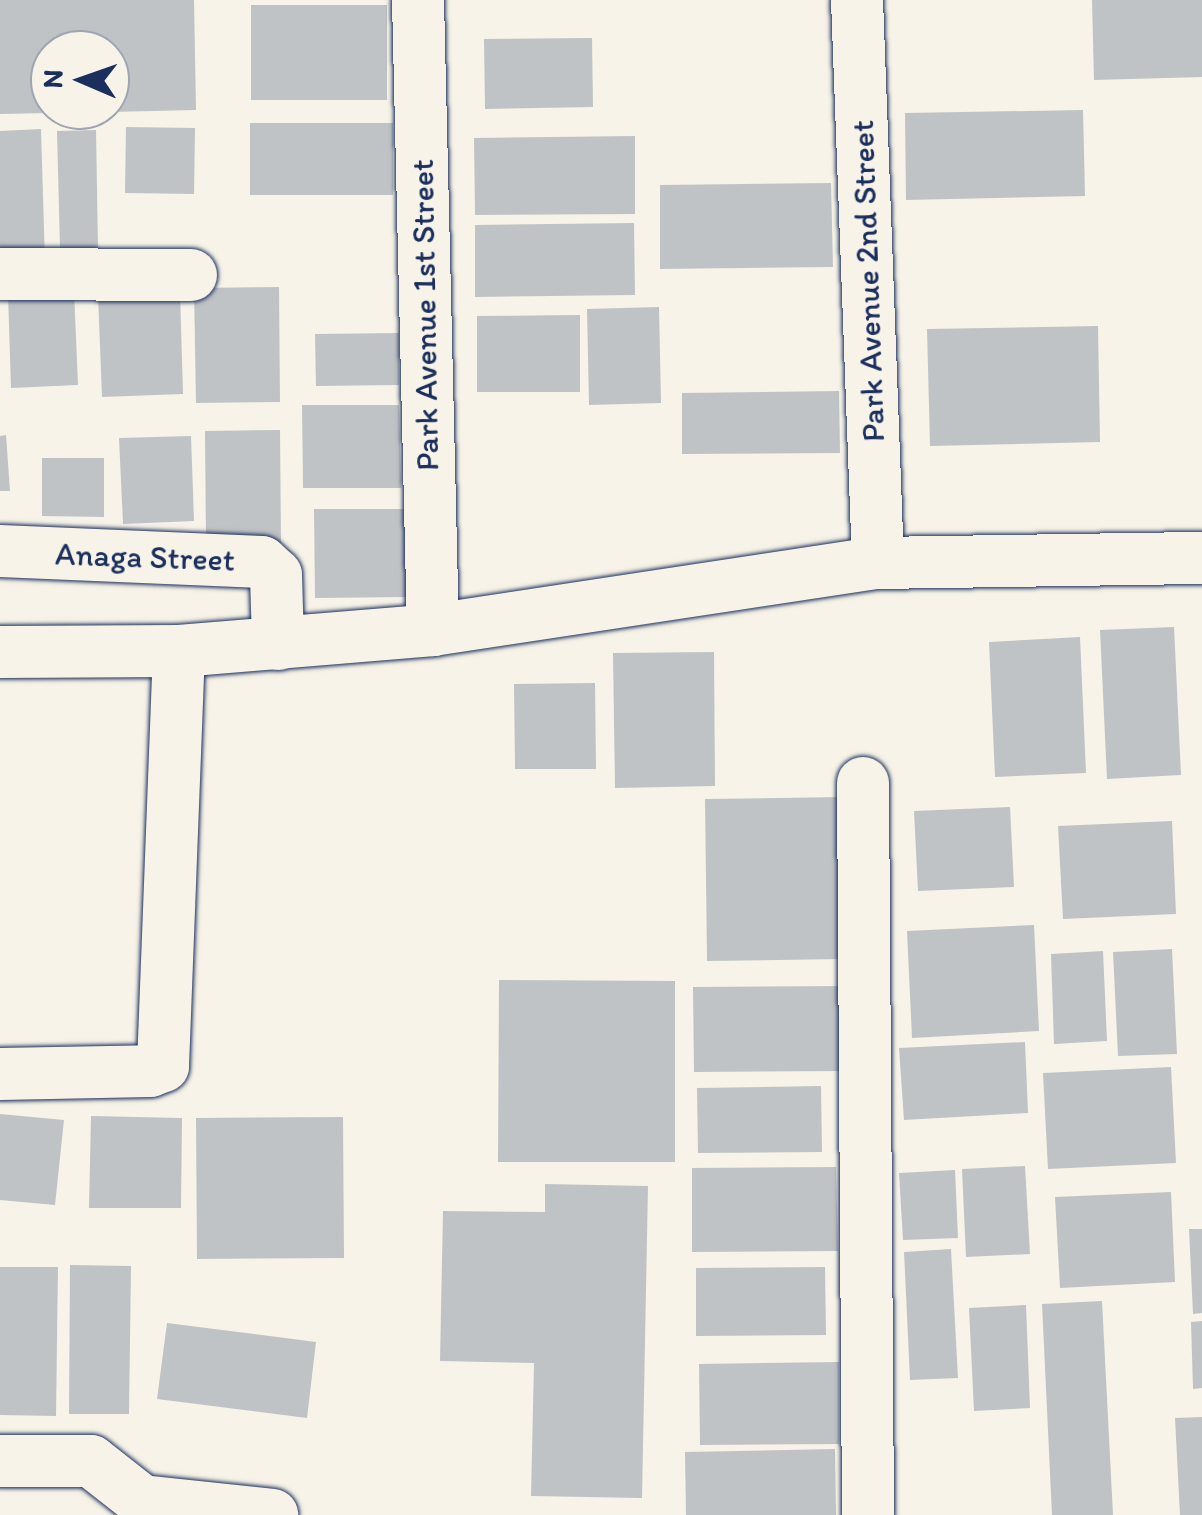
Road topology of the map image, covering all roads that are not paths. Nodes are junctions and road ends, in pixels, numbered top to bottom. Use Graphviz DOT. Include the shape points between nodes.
graph roads {
  1 [pos="418,0"];
  2 [pos="857,0"];
  3 [pos="0,274"];
  4 [pos="191,274"];
  5 [pos="0,551"];
  6 [pos="1202,558"];
  7 [pos="878,563"];
  8 [pos="433,630"];
  9 [pos="278,644"];
  10 [pos="179,650"];
  11 [pos="0,652"];
  12 [pos="863,783"];
  13 [pos="0,1074"];
  14 [pos="0,1461"];
  15 [pos="272,1515"];
  16 [pos="868,1515"];
  1 -- 8 [label="street, Park Avenue 1st Street"];
  2 -- 7 [label="street, Park Avenue 2nd Street"];
  3 -- 4 [label="street"];
  5 -- 9 [label="street, Anaga Street" via="262,562 276,575"];
  6 -- 7 [label="street"];
  7 -- 8 [label="street"];
  8 -- 9 [label="street"];
  9 -- 10 [label="street"];
  10 -- 11 [label="street"];
  10 -- 13 [label="street" via="163,1066"];
  12 -- 16 [label="street"];
  14 -- 15 [label="street" via="91,1461 142,1501"];
}
